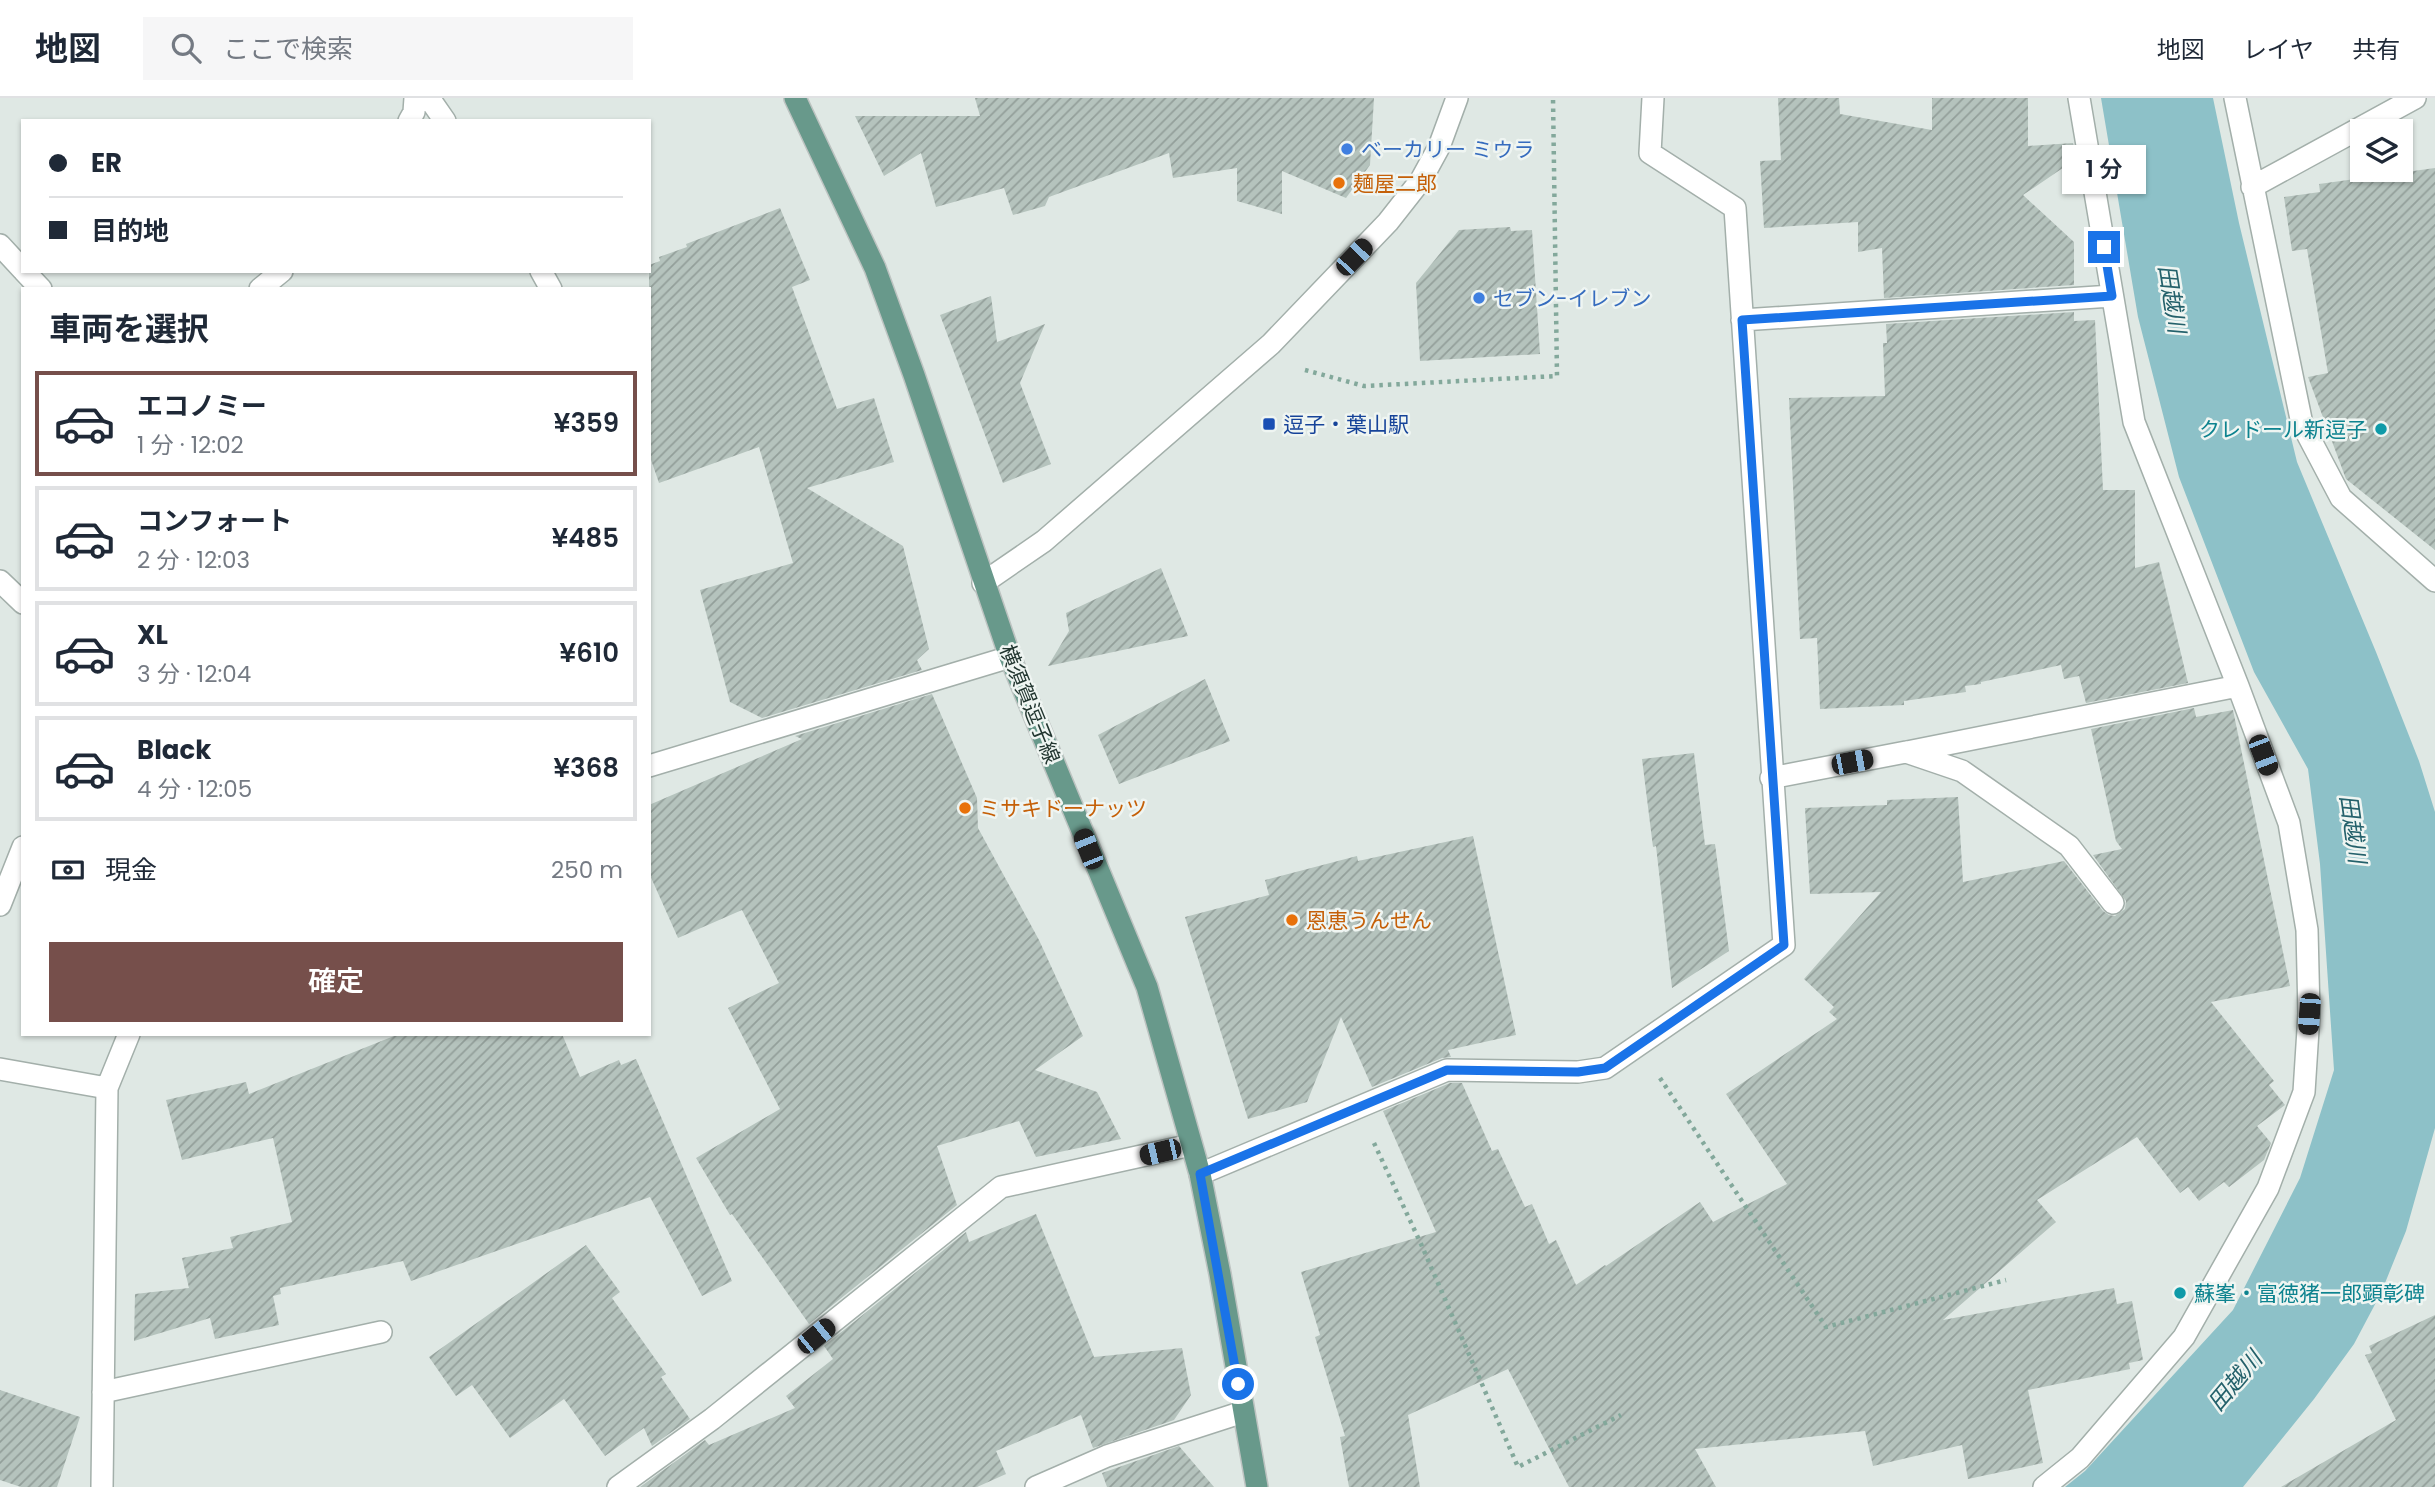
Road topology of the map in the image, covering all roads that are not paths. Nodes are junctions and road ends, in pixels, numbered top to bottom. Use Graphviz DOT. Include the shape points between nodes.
graph roads {
  1 [pos="415,98"];
  2 [pos="429,98"];
  3 [pos="795,98"];
  4 [pos="1457,98"];
  5 [pos="1653,98"];
  6 [pos="2079,98"];
  7 [pos="2235,98"];
  8 [pos="2415,98"];
  9 [pos="410,119"];
  10 [pos="444,119"];
  11 [pos="2252,187"];
  12 [pos="0,246"];
  13 [pos="21,268"];
  14 [pos="26,273"];
  15 [pos="280,273"];
  16 [pos="39,287"];
  17 [pos="262,287"];
  18 [pos="2112,296"];
  19 [pos="1742,320"];
  20 [pos="2435,581"];
  21 [pos="0,582"];
  22 [pos="983,583"];
  23 [pos="21,601"];
  24 [pos="1010,657"];
  25 [pos="2238,686"];
  26 [pos="1906,752"];
  27 [pos="651,765"];
  28 [pos="1771,778"];
  29 [pos="21,851"];
  30 [pos="2113,902"];
  31 [pos="0,905"];
  32 [pos="128,1036"];
  33 [pos="0,1069"];
  34 [pos="107,1088"];
  35 [pos="1191,1145"];
  36 [pos="1200,1174"];
  37 [pos="381,1332"];
  38 [pos="103,1392"];
  39 [pos="1243,1412"];
  40 [pos="102,1487"];
  41 [pos="618,1487"];
  42 [pos="1036,1487"];
  43 [pos="1257,1487"];
  44 [pos="2044,1487"];
  1 -- 9 [label="street"];
  2 -- 10 [label="street"];
  3 -- 22 [label="main road, 横須賀逗子線" via="875,268"];
  4 -- 22 [label="street" via="1439,148 1421,180 1388,222 1271,344 1044,541"];
  5 -- 19 [label="street" via="1650,153 1735,208"];
  6 -- 18 [label="street"];
  7 -- 11 [label="street"];
  8 -- 11 [label="street"];
  11 -- 20 [label="street" via="2302,424 2341,498"];
  12 -- 13 [label="street"];
  14 -- 16 [label="street"];
  15 -- 17 [label="street"];
  18 -- 19 [label="street"];
  18 -- 25 [label="street" via="2134,422"];
  19 -- 28 [label="street"];
  21 -- 23 [label="street"];
  22 -- 24 [label="main road, 横須賀逗子線"];
  24 -- 27 [label="street"];
  24 -- 35 [label="main road, 横須賀逗子線" via="1147,986"];
  25 -- 26 [label="street"];
  25 -- 44 [label="street" via="2289,823 2308,930 2304,1092 2268,1188 2184,1337 2080,1458"];
  26 -- 28 [label="street"];
  26 -- 30 [label="street" via="1962,771 2069,846"];
  28 -- 36 [label="street" via="1784,945 1605,1068 1578,1072 1447,1070"];
  29 -- 31 [label="street"];
  32 -- 34 [label="street"];
  33 -- 34 [label="street"];
  34 -- 38 [label="street"];
  35 -- 36 [label="main road, 横須賀逗子線"];
  35 -- 41 [label="street" via="1001,1187 712,1419"];
  36 -- 39 [label="main road, 横須賀逗子線"];
  37 -- 38 [label="street"];
  38 -- 40 [label="street"];
  39 -- 42 [label="street" via="1107,1456"];
  39 -- 43 [label="main road, 横須賀逗子線"];
}
